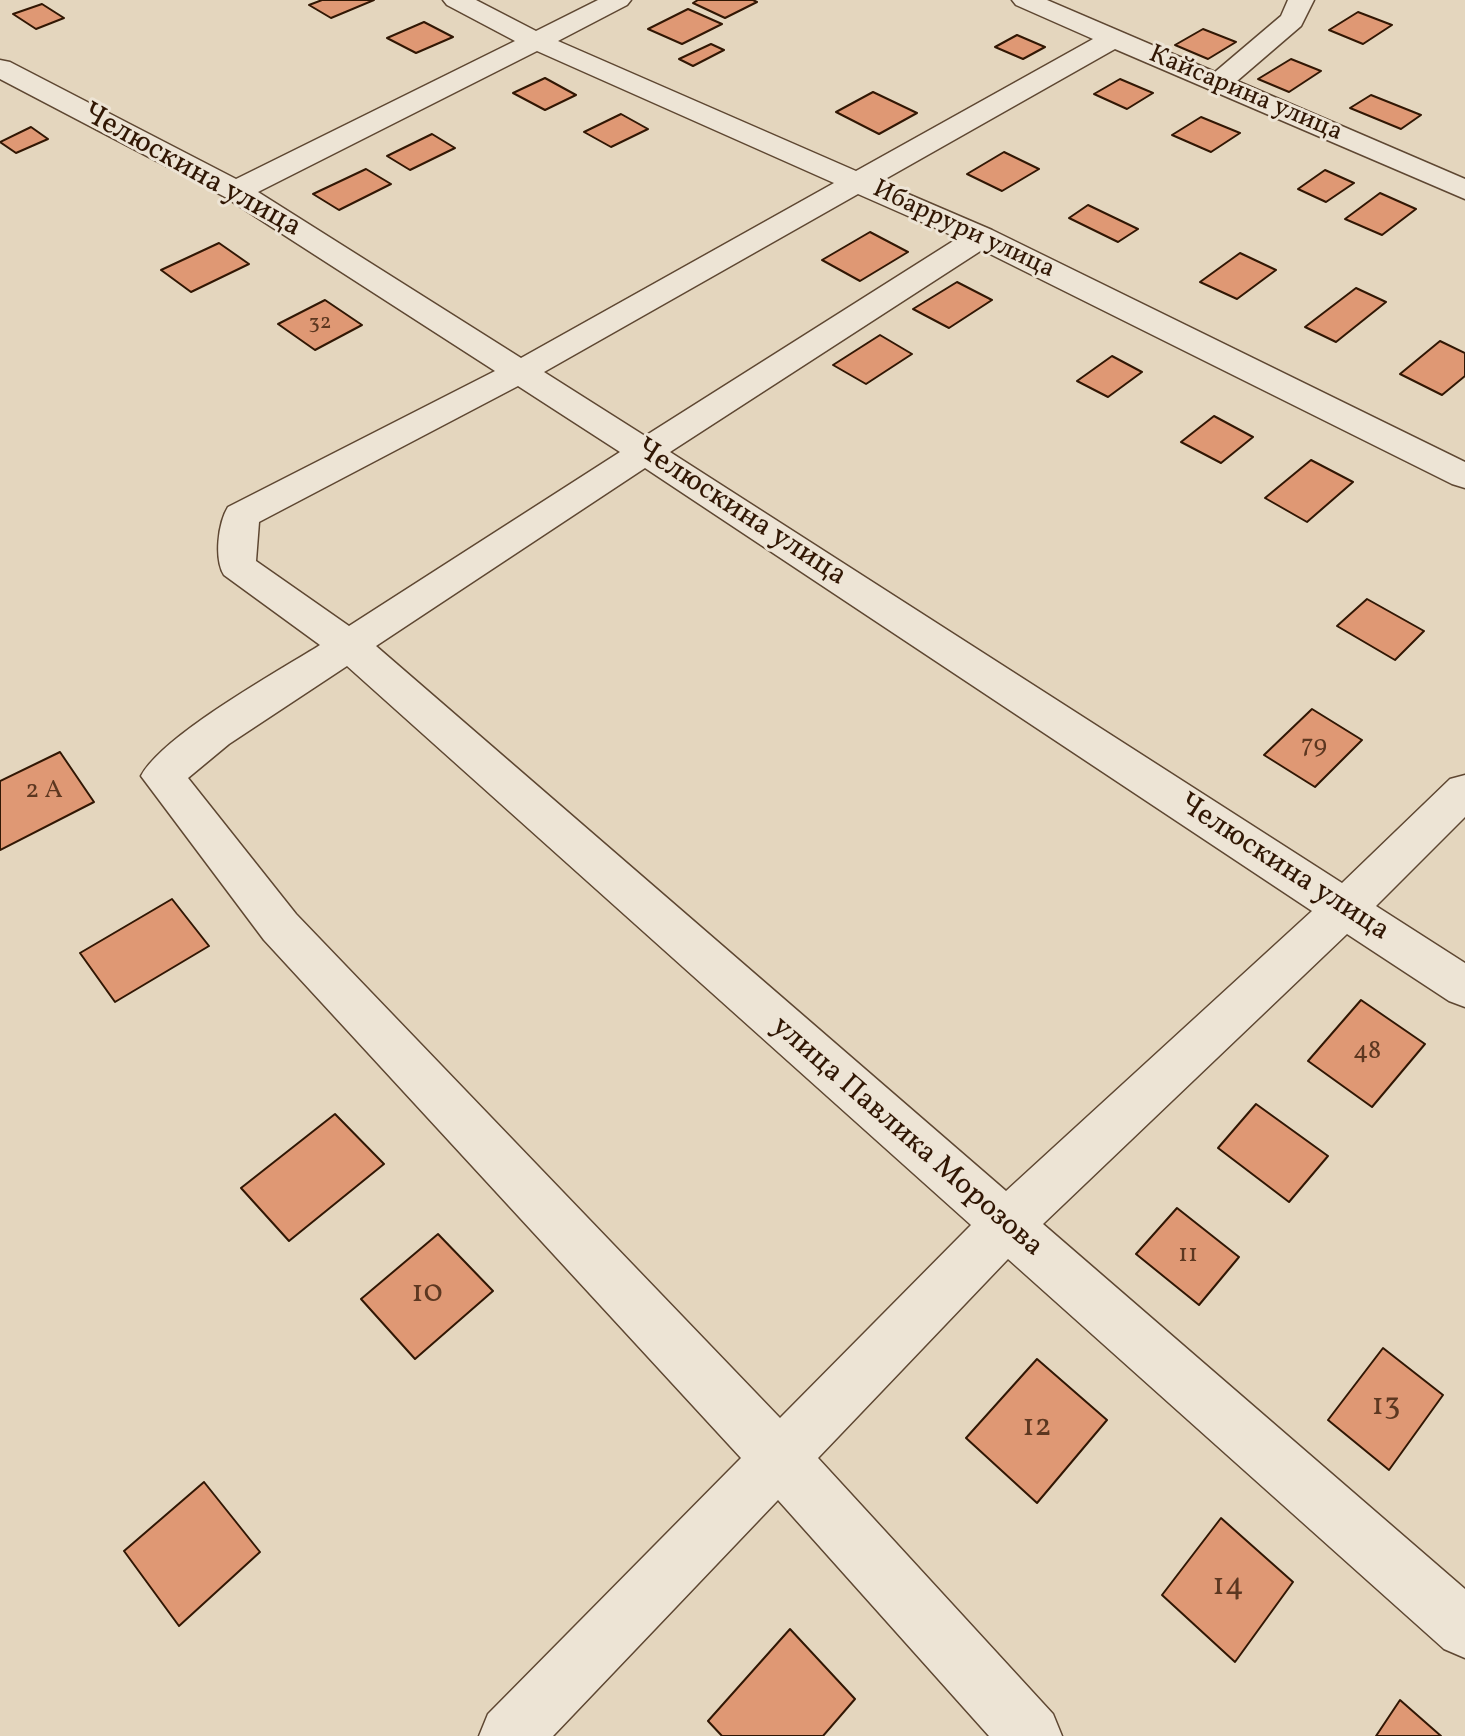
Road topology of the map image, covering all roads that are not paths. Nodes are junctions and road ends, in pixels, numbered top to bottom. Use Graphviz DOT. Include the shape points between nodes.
graph roads {
  1 [pos="456,0"];
  2 [pos="618,0"];
  3 [pos="1025,0"];
  4 [pos="1301,0"];
  5 [pos="1114,38"];
  6 [pos="534,40"];
  7 [pos="0,68"];
  8 [pos="1218,83"];
  9 [pos="859,183"];
  10 [pos="1465,190"];
  11 [pos="236,191"];
  12 [pos="981,237"];
  13 [pos="520,372"];
  14 [pos="645,452"];
  15 [pos="1465,476"];
  16 [pos="350,646"];
  17 [pos="1465,791"];
  18 [pos="1344,909"];
  19 [pos="1465,987"];
  20 [pos="1005,1226"];
  21 [pos="779,1458"];
  22 [pos="1465,1628"];
  23 [pos="510,1736"];
  24 [pos="1031,1736"];
  1 -- 6 [label="street, Ибаррури улица"];
  2 -- 6 [label="street"];
  3 -- 5 [label="street, Кайсарина улица"];
  4 -- 8 [label="street" via="1292,20"];
  5 -- 8 [label="street, Кайсарина улица"];
  5 -- 9 [label="street"];
  6 -- 9 [label="street, Ибаррури улица"];
  6 -- 11 [label="street"];
  7 -- 11 [label="street, Челюскина улица"];
  8 -- 10 [label="street, Кайсарина улица"];
  9 -- 12 [label="street, Ибаррури улица"];
  9 -- 13 [label="street"];
  11 -- 13 [label="street, Челюскина улица"];
  12 -- 14 [label="street"];
  12 -- 15 [label="street, Ибаррури улица"];
  13 -- 14 [label="street, Челюскина улица"];
  13 -- 16 [label="street, улица Павлика Морозова" via="241,516 237,566"];
  14 -- 16 [label="street"];
  14 -- 18 [label="street, Челюскина улица"];
  16 -- 20 [label="street, улица Павлика Морозова"];
  16 -- 21 [label="street" via="214,733 162,776 280,927"];
  17 -- 18 [label="street"];
  18 -- 19 [label="street, Челюскина улица"];
  18 -- 20 [label="street"];
  20 -- 21 [label="street"];
  20 -- 22 [label="street, улица Павлика Морозова"];
  21 -- 23 [label="street"];
  21 -- 24 [label="street"];
}
